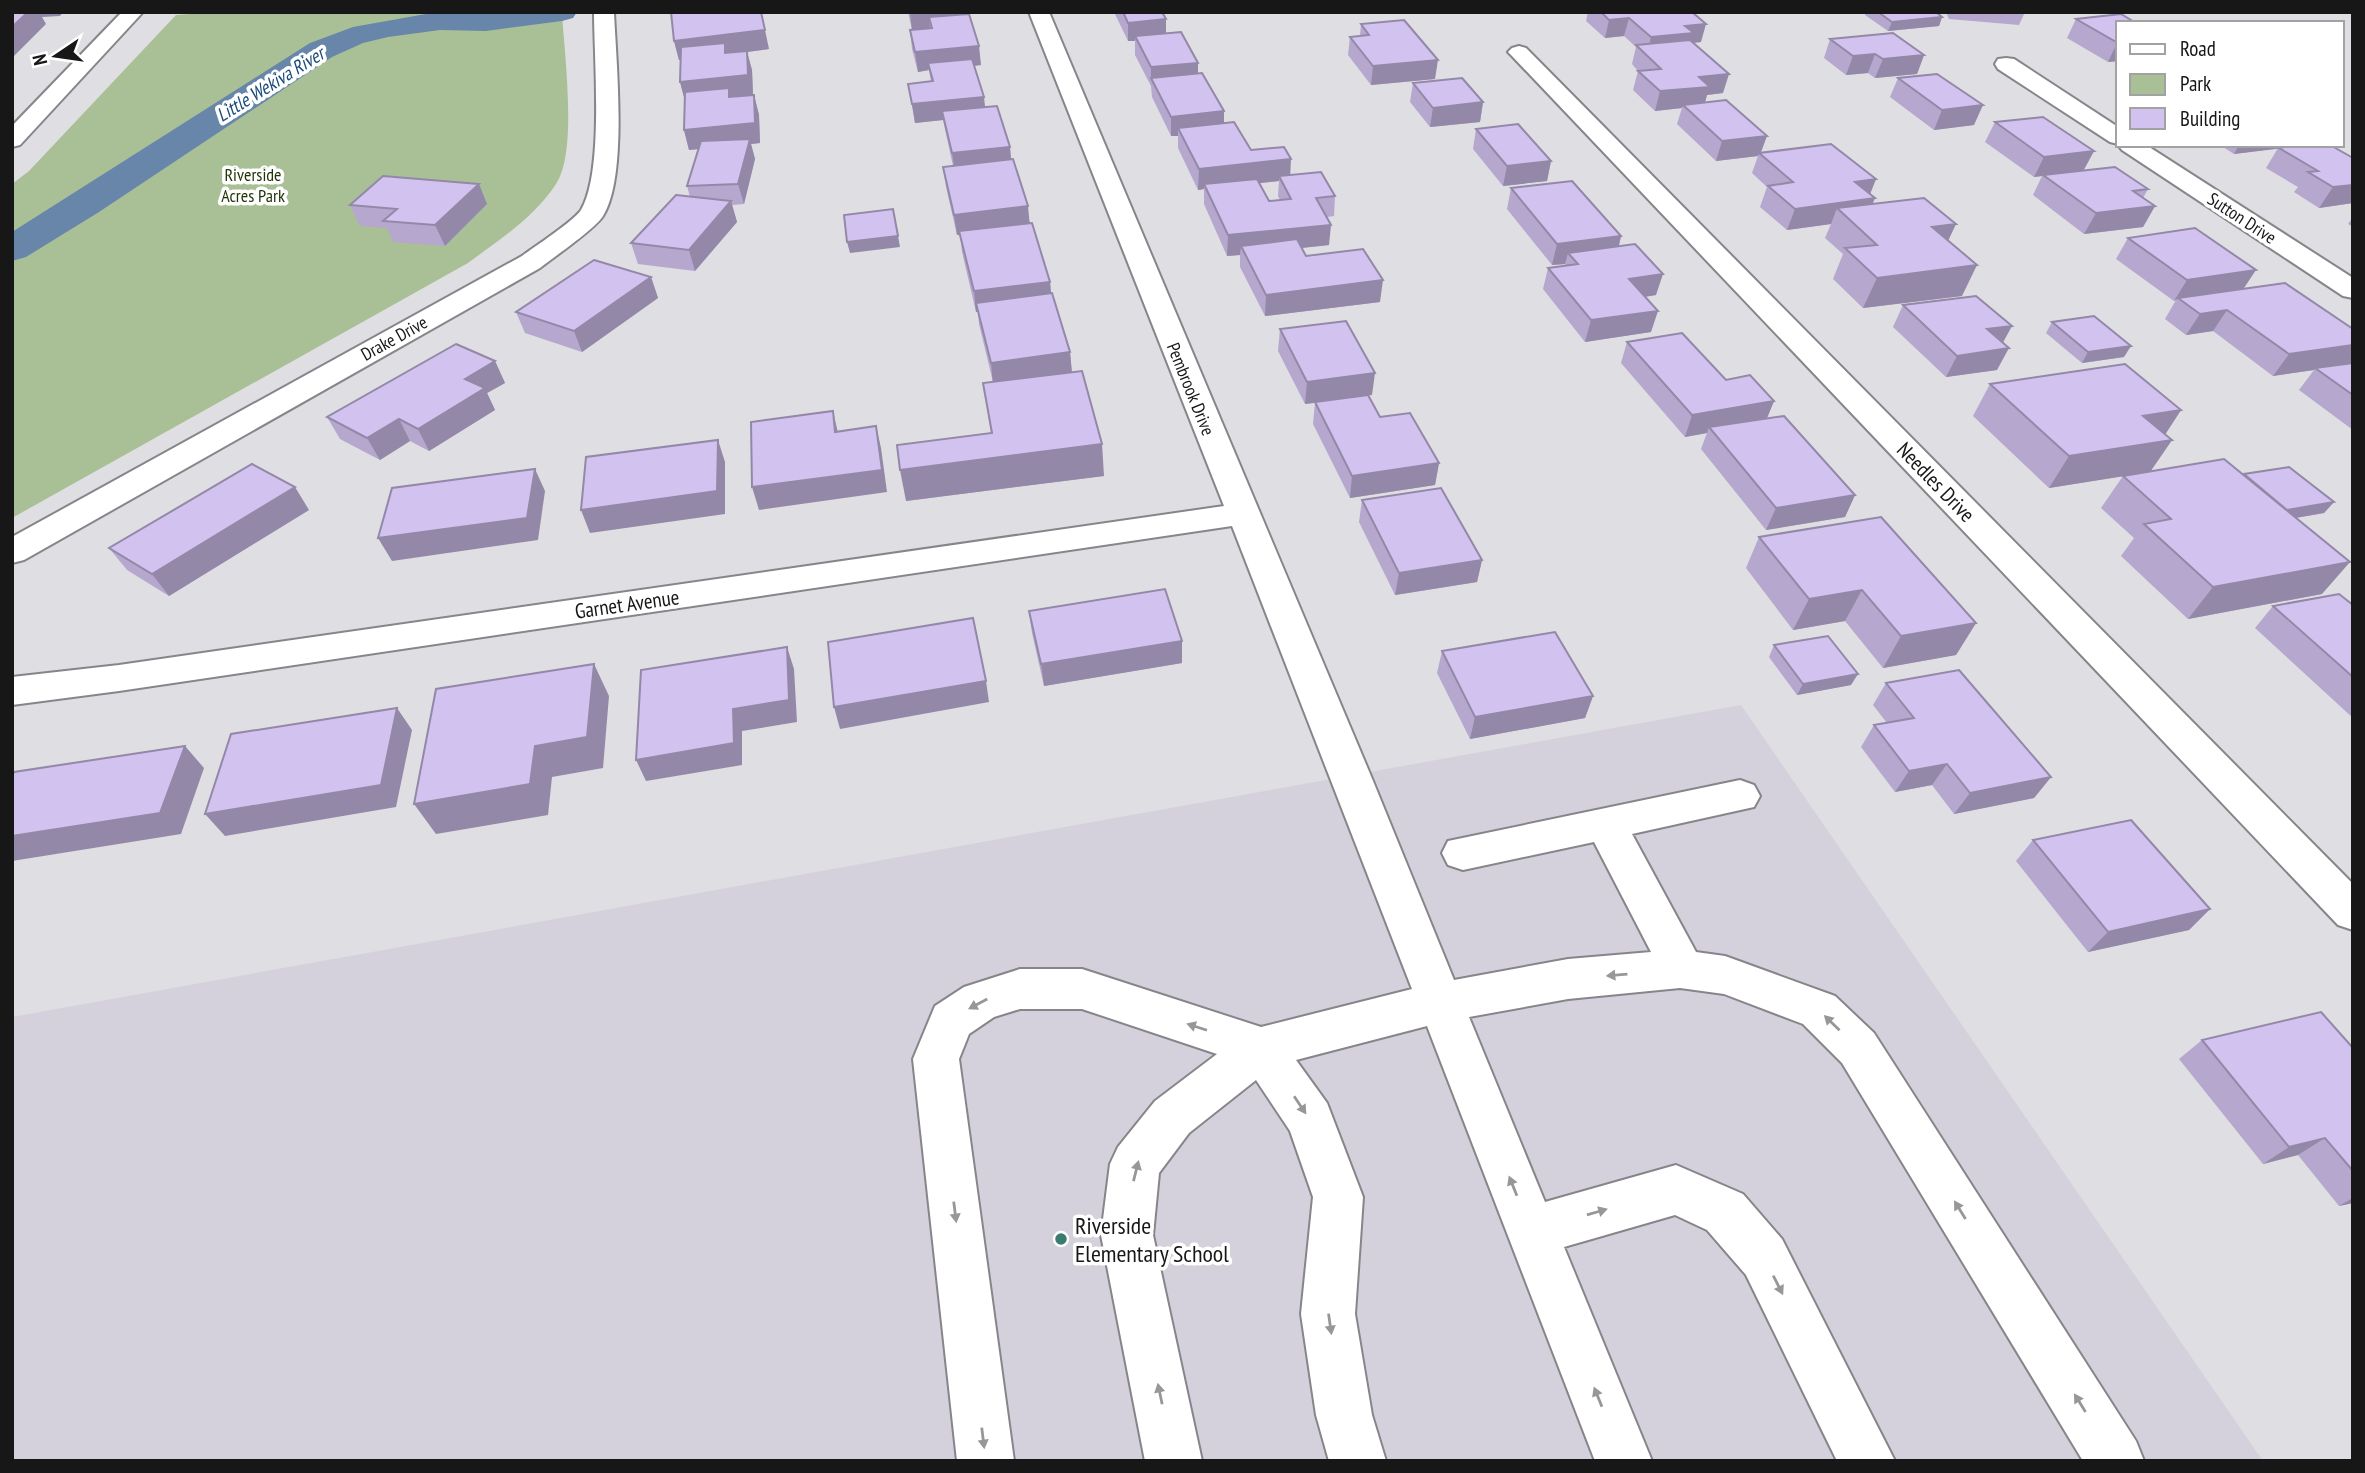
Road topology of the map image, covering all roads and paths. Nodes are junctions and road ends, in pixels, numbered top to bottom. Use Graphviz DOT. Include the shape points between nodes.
graph roads {
  1 [pos="133,12"];
  2 [pos="1039,12"];
  3 [pos="604,18"];
  4 [pos="1519,52"];
  5 [pos="2006,64"];
  6 [pos="2116,136"];
  7 [pos="12,139"];
  8 [pos="2133,147"];
  9 [pos="2353,290"];
  10 [pos="1242,514"];
  11 [pos="12,552"];
  12 [pos="12,691"];
  13 [pos="1740,796"];
  14 [pos="1605,824"];
  15 [pos="1463,853"];
  16 [pos="2353,912"];
  17 [pos="1684,970"];
  18 [pos="1440,1002"];
  19 [pos="1261,1048"];
  20 [pos="1531,1231"];
  21 [pos="986,1461"];
  22 [pos="1174,1461"];
  23 [pos="1358,1461"];
  24 [pos="1624,1461"];
  25 [pos="1867,1461"];
  26 [pos="2116,1461"];
  1 -- 7 [label="street"];
  2 -- 10 [label="street, Pembrook Drive"];
  3 -- 11 [label="street, Drake Drive" via="607,139 604,172 592,214 531,262"];
  4 -- 16 [label="street, Needles Drive"];
  5 -- 6 [label="street"];
  8 -- 9 [label="street, Sutton Drive"];
  10 -- 12 [label="street, Garnet Avenue"];
  10 -- 18 [label="street, Pembrook Drive"];
  13 -- 14 [label="street"];
  14 -- 15 [label="street"];
  14 -- 17 [label="street"];
  17 -- 18 [label="street, one-way" via="1568,979"];
  26 -- 17 [label="street, one-way" via="1858,1048 1819,1010 1725,975"];
  18 -- 19 [label="street"];
  20 -- 18 [label="street, Pembrook Drive, one-way"];
  19 -- 21 [label="street, one-way" via="1082,989 1020,989 980,1001 951,1021 936,1059"];
  22 -- 19 [label="street, one-way" via="1128,1235 1135,1164 1172,1117"];
  19 -- 23 [label="street, one-way" via="1310,1119 1338,1197 1328,1314 1344,1415"];
  24 -- 20 [label="street, Pembrook Drive, one-way"];
  20 -- 25 [label="street, one-way" via="1676,1190 1725,1212 1764,1257"];
}
